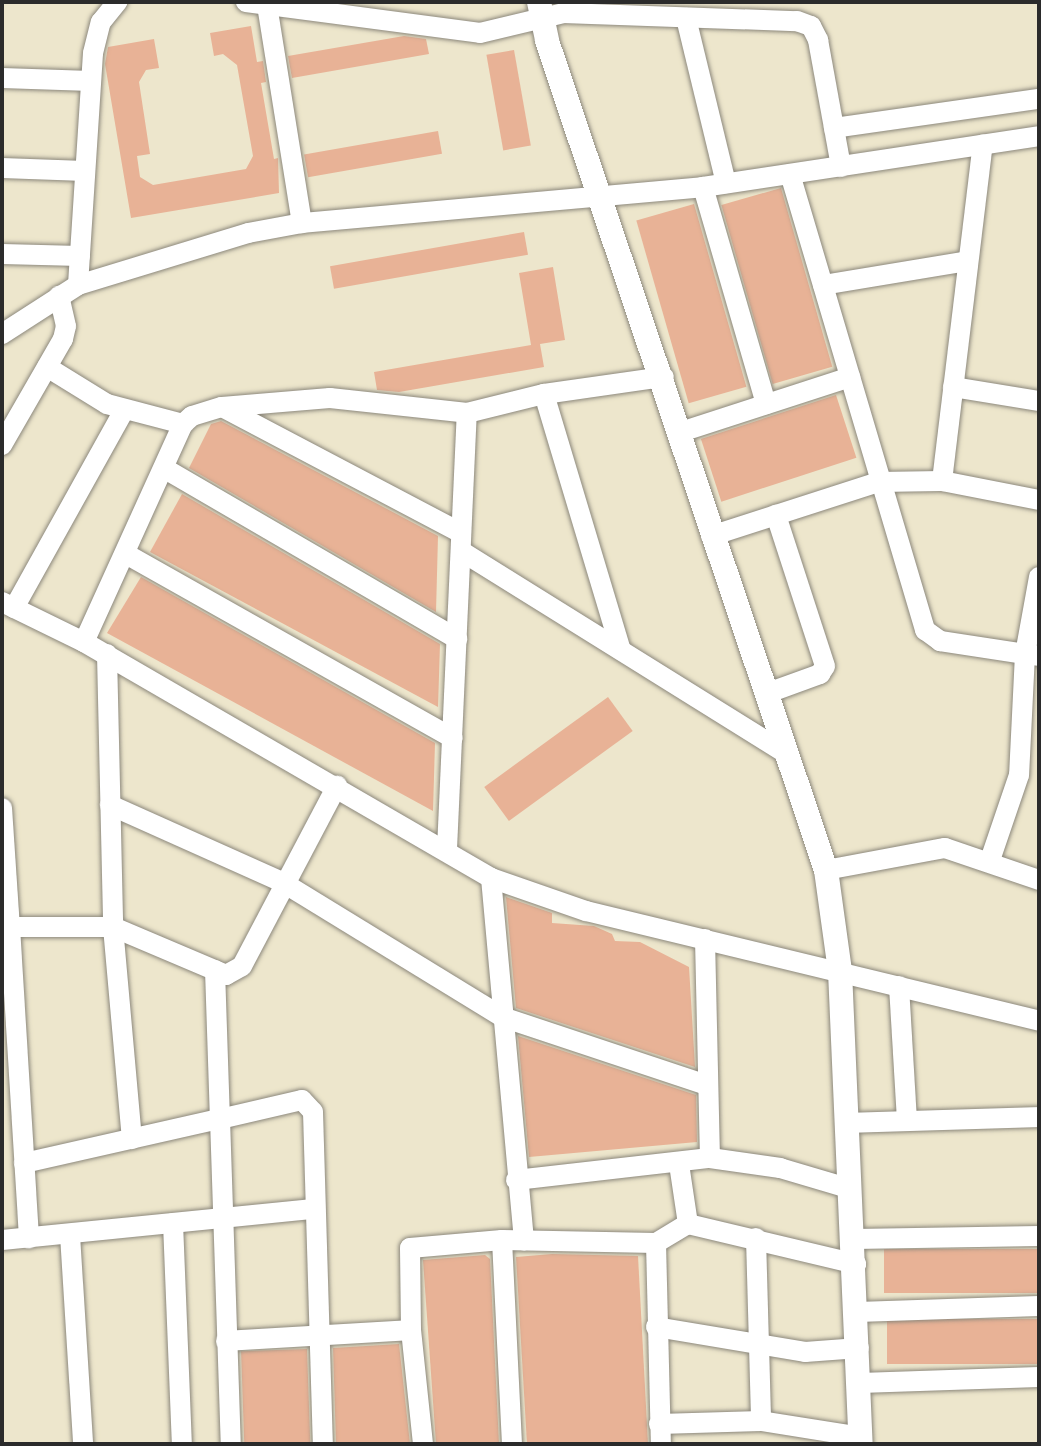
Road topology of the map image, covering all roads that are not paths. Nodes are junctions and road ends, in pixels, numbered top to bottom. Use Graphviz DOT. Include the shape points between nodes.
graph roads {
  1 [pos="117,2"];
  2 [pos="246,2"];
  3 [pos="267,5"];
  4 [pos="553,8"];
  5 [pos="691,12"];
  6 [pos="2,78"];
  7 [pos="91,81"];
  8 [pos="1039,99"];
  9 [pos="834,128"];
  10 [pos="1039,136"];
  11 [pos="983,144"];
  12 [pos="841,167"];
  13 [pos="2,168"];
  14 [pos="85,171"];
  15 [pos="790,174"];
  16 [pos="726,183"];
  17 [pos="703,187"];
  18 [pos="603,195"];
  19 [pos="302,223"];
  20 [pos="2,254"];
  21 [pos="80,256"];
  22 [pos="968,261"];
  23 [pos="78,285"];
  24 [pos="823,285"];
  25 [pos="59,296"];
  26 [pos="2,334"];
  27 [pos="47,367"];
  28 [pos="664,377"];
  29 [pos="850,377"];
  30 [pos="953,387"];
  31 [pos="544,394"];
  32 [pos="1039,401"];
  33 [pos="766,404"];
  34 [pos="222,407"];
  35 [pos="124,410"];
  36 [pos="467,413"];
  37 [pos="183,424"];
  38 [pos="678,433"];
  39 [pos="2,445"];
  40 [pos="167,470"];
  41 [pos="942,481"];
  42 [pos="878,482"];
  43 [pos="1039,500"];
  44 [pos="776,515"];
  45 [pos="711,536"];
  46 [pos="461,542"];
  47 [pos="126,554"];
  48 [pos="1039,577"];
  49 [pos="8,605"];
  50 [pos="457,639"];
  51 [pos="84,642"];
  52 [pos="621,650"];
  53 [pos="107,654"];
  54 [pos="1032,655"];
  55 [pos="765,694"];
  56 [pos="453,738"];
  57 [pos="786,753"];
  58 [pos="337,786"];
  59 [pos="110,805"];
  60 [pos="2,808"];
  61 [pos="447,849"];
  62 [pos="990,860"];
  63 [pos="826,870"];
  64 [pos="491,878"];
  65 [pos="1039,880"];
  66 [pos="282,882"];
  67 [pos="113,927"];
  68 [pos="6,928"];
  69 [pos="705,939"];
  70 [pos="215,970"];
  71 [pos="840,971"];
  72 [pos="899,986"];
  73 [pos="502,1017"];
  74 [pos="1039,1021"];
  75 [pos="707,1085"];
  76 [pos="1039,1117"];
  77 [pos="220,1119"];
  78 [pos="907,1121"];
  79 [pos="847,1123"];
  80 [pos="132,1139"];
  81 [pos="710,1158"];
  82 [pos="24,1163"];
  83 [pos="679,1164"];
  84 [pos="516,1180"];
  85 [pos="851,1189"];
  86 [pos="313,1209"];
  87 [pos="222,1215"];
  88 [pos="173,1223"];
  89 [pos="688,1224"];
  90 [pos="70,1235"];
  91 [pos="1039,1236"];
  92 [pos="29,1238"];
  93 [pos="756,1238"];
  94 [pos="854,1239"];
  95 [pos="2,1240"];
  96 [pos="502,1240"];
  97 [pos="524,1241"];
  98 [pos="656,1243"];
  99 [pos="856,1264"];
  100 [pos="1039,1306"];
  101 [pos="857,1312"];
  102 [pos="656,1327"];
  103 [pos="411,1330"];
  104 [pos="319,1336"];
  105 [pos="226,1341"];
  106 [pos="758,1345"];
  107 [pos="859,1348"];
  108 [pos="1039,1377"];
  109 [pos="860,1383"];
  110 [pos="761,1421"];
  111 [pos="660,1434"];
  112 [pos="861,1441"];
  113 [pos="83,1444"];
  114 [pos="182,1444"];
  115 [pos="231,1444"];
  116 [pos="323,1444"];
  117 [pos="423,1444"];
  118 [pos="512,1444"];
  1 -- 7 [label="street" via="101,22"];
  2 -- 3 [label="street"];
  3 -- 4 [label="street" via="480,33"];
  3 -- 19 [label="street"];
  4 -- 5 [label="street"];
  4 -- 18 [label="main road"];
  5 -- 9 [label="street" via="811,26"];
  5 -- 16 [label="street"];
  6 -- 7 [label="street"];
  7 -- 14 [label="street"];
  8 -- 9 [label="street"];
  9 -- 12 [label="street"];
  10 -- 11 [label="street"];
  11 -- 12 [label="street"];
  11 -- 22 [label="street"];
  12 -- 15 [label="street"];
  13 -- 14 [label="street"];
  14 -- 21 [label="street"];
  15 -- 16 [label="street"];
  15 -- 24 [label="street"];
  16 -- 17 [label="street"];
  17 -- 18 [label="street"];
  17 -- 33 [label="street"];
  18 -- 19 [label="street"];
  18 -- 28 [label="main road"];
  19 -- 23 [label="street" via="219,241"];
  20 -- 21 [label="street"];
  21 -- 23 [label="street"];
  22 -- 24 [label="street"];
  22 -- 30 [label="street"];
  23 -- 25 [label="street"];
  24 -- 29 [label="street"];
  25 -- 26 [label="street"];
  25 -- 27 [label="street" via="66,326"];
  27 -- 35 [label="street"];
  27 -- 39 [label="street"];
  28 -- 31 [label="street"];
  28 -- 38 [label="main road"];
  29 -- 33 [label="street"];
  29 -- 42 [label="street"];
  30 -- 32 [label="street"];
  30 -- 41 [label="street"];
  31 -- 36 [label="street"];
  31 -- 52 [label="street"];
  33 -- 38 [label="street"];
  34 -- 36 [label="street" via="330,398"];
  34 -- 37 [label="street"];
  34 -- 46 [label="street"];
  35 -- 37 [label="street"];
  35 -- 49 [label="street"];
  36 -- 46 [label="street"];
  37 -- 40 [label="street"];
  38 -- 45 [label="main road"];
  40 -- 47 [label="street"];
  40 -- 50 [label="street"];
  41 -- 42 [label="street"];
  41 -- 43 [label="street"];
  42 -- 44 [label="street"];
  42 -- 54 [label="street" via="925,630 940,641"];
  44 -- 45 [label="street"];
  44 -- 55 [label="street" via="825,666 820,674"];
  45 -- 55 [label="main road"];
  46 -- 50 [label="street"];
  46 -- 52 [label="street"];
  47 -- 51 [label="street"];
  47 -- 56 [label="street"];
  48 -- 54 [label="street"];
  49 -- 51 [label="street"];
  50 -- 56 [label="street"];
  51 -- 53 [label="street"];
  52 -- 57 [label="street"];
  53 -- 58 [label="street"];
  53 -- 59 [label="street"];
  54 -- 62 [label="street" via="1019,775"];
  55 -- 57 [label="main road"];
  56 -- 61 [label="street"];
  57 -- 63 [label="main road"];
  58 -- 61 [label="street"];
  58 -- 66 [label="street"];
  59 -- 66 [label="street"];
  59 -- 67 [label="street"];
  60 -- 68 [label="street"];
  61 -- 64 [label="street"];
  62 -- 63 [label="street" via="945,848"];
  62 -- 65 [label="street"];
  63 -- 71 [label="main road"];
  64 -- 69 [label="street" via="586,911"];
  64 -- 73 [label="street"];
  66 -- 70 [label="street" via="242,966 226,975"];
  66 -- 73 [label="street"];
  67 -- 68 [label="street"];
  67 -- 70 [label="street"];
  67 -- 80 [label="street"];
  68 -- 82 [label="street"];
  69 -- 71 [label="street"];
  69 -- 75 [label="street"];
  70 -- 77 [label="street"];
  71 -- 72 [label="street"];
  71 -- 79 [label="main road"];
  72 -- 74 [label="street"];
  72 -- 78 [label="street"];
  73 -- 75 [label="street"];
  73 -- 84 [label="street"];
  75 -- 81 [label="street"];
  76 -- 78 [label="street"];
  77 -- 80 [label="street"];
  77 -- 86 [label="street" via="308,1102 313,1112"];
  77 -- 87 [label="street"];
  78 -- 79 [label="street"];
  79 -- 85 [label="main road"];
  80 -- 82 [label="street"];
  81 -- 83 [label="street"];
  81 -- 85 [label="street" via="780,1168"];
  82 -- 92 [label="street"];
  83 -- 84 [label="street"];
  83 -- 89 [label="street"];
  84 -- 97 [label="street"];
  85 -- 94 [label="main road"];
  86 -- 87 [label="street"];
  86 -- 104 [label="street"];
  87 -- 88 [label="street"];
  87 -- 105 [label="street"];
  88 -- 90 [label="street"];
  88 -- 114 [label="street"];
  89 -- 93 [label="street"];
  89 -- 98 [label="street"];
  90 -- 92 [label="street"];
  90 -- 113 [label="street"];
  91 -- 94 [label="street"];
  92 -- 95 [label="street"];
  93 -- 99 [label="street"];
  93 -- 106 [label="street"];
  94 -- 99 [label="main road"];
  96 -- 97 [label="street"];
  96 -- 103 [label="street" via="410,1248"];
  96 -- 118 [label="street"];
  97 -- 98 [label="street"];
  98 -- 102 [label="street"];
  99 -- 101 [label="main road"];
  100 -- 101 [label="street"];
  101 -- 107 [label="main road"];
  102 -- 106 [label="street"];
  102 -- 111 [label="street"];
  103 -- 104 [label="street"];
  103 -- 117 [label="street"];
  104 -- 105 [label="street"];
  104 -- 116 [label="street"];
  105 -- 115 [label="street"];
  106 -- 107 [label="street" via="805,1352"];
  106 -- 110 [label="street"];
  107 -- 109 [label="main road"];
  108 -- 109 [label="street"];
  109 -- 112 [label="main road"];
  110 -- 111 [label="street"];
  110 -- 112 [label="street"];
}
